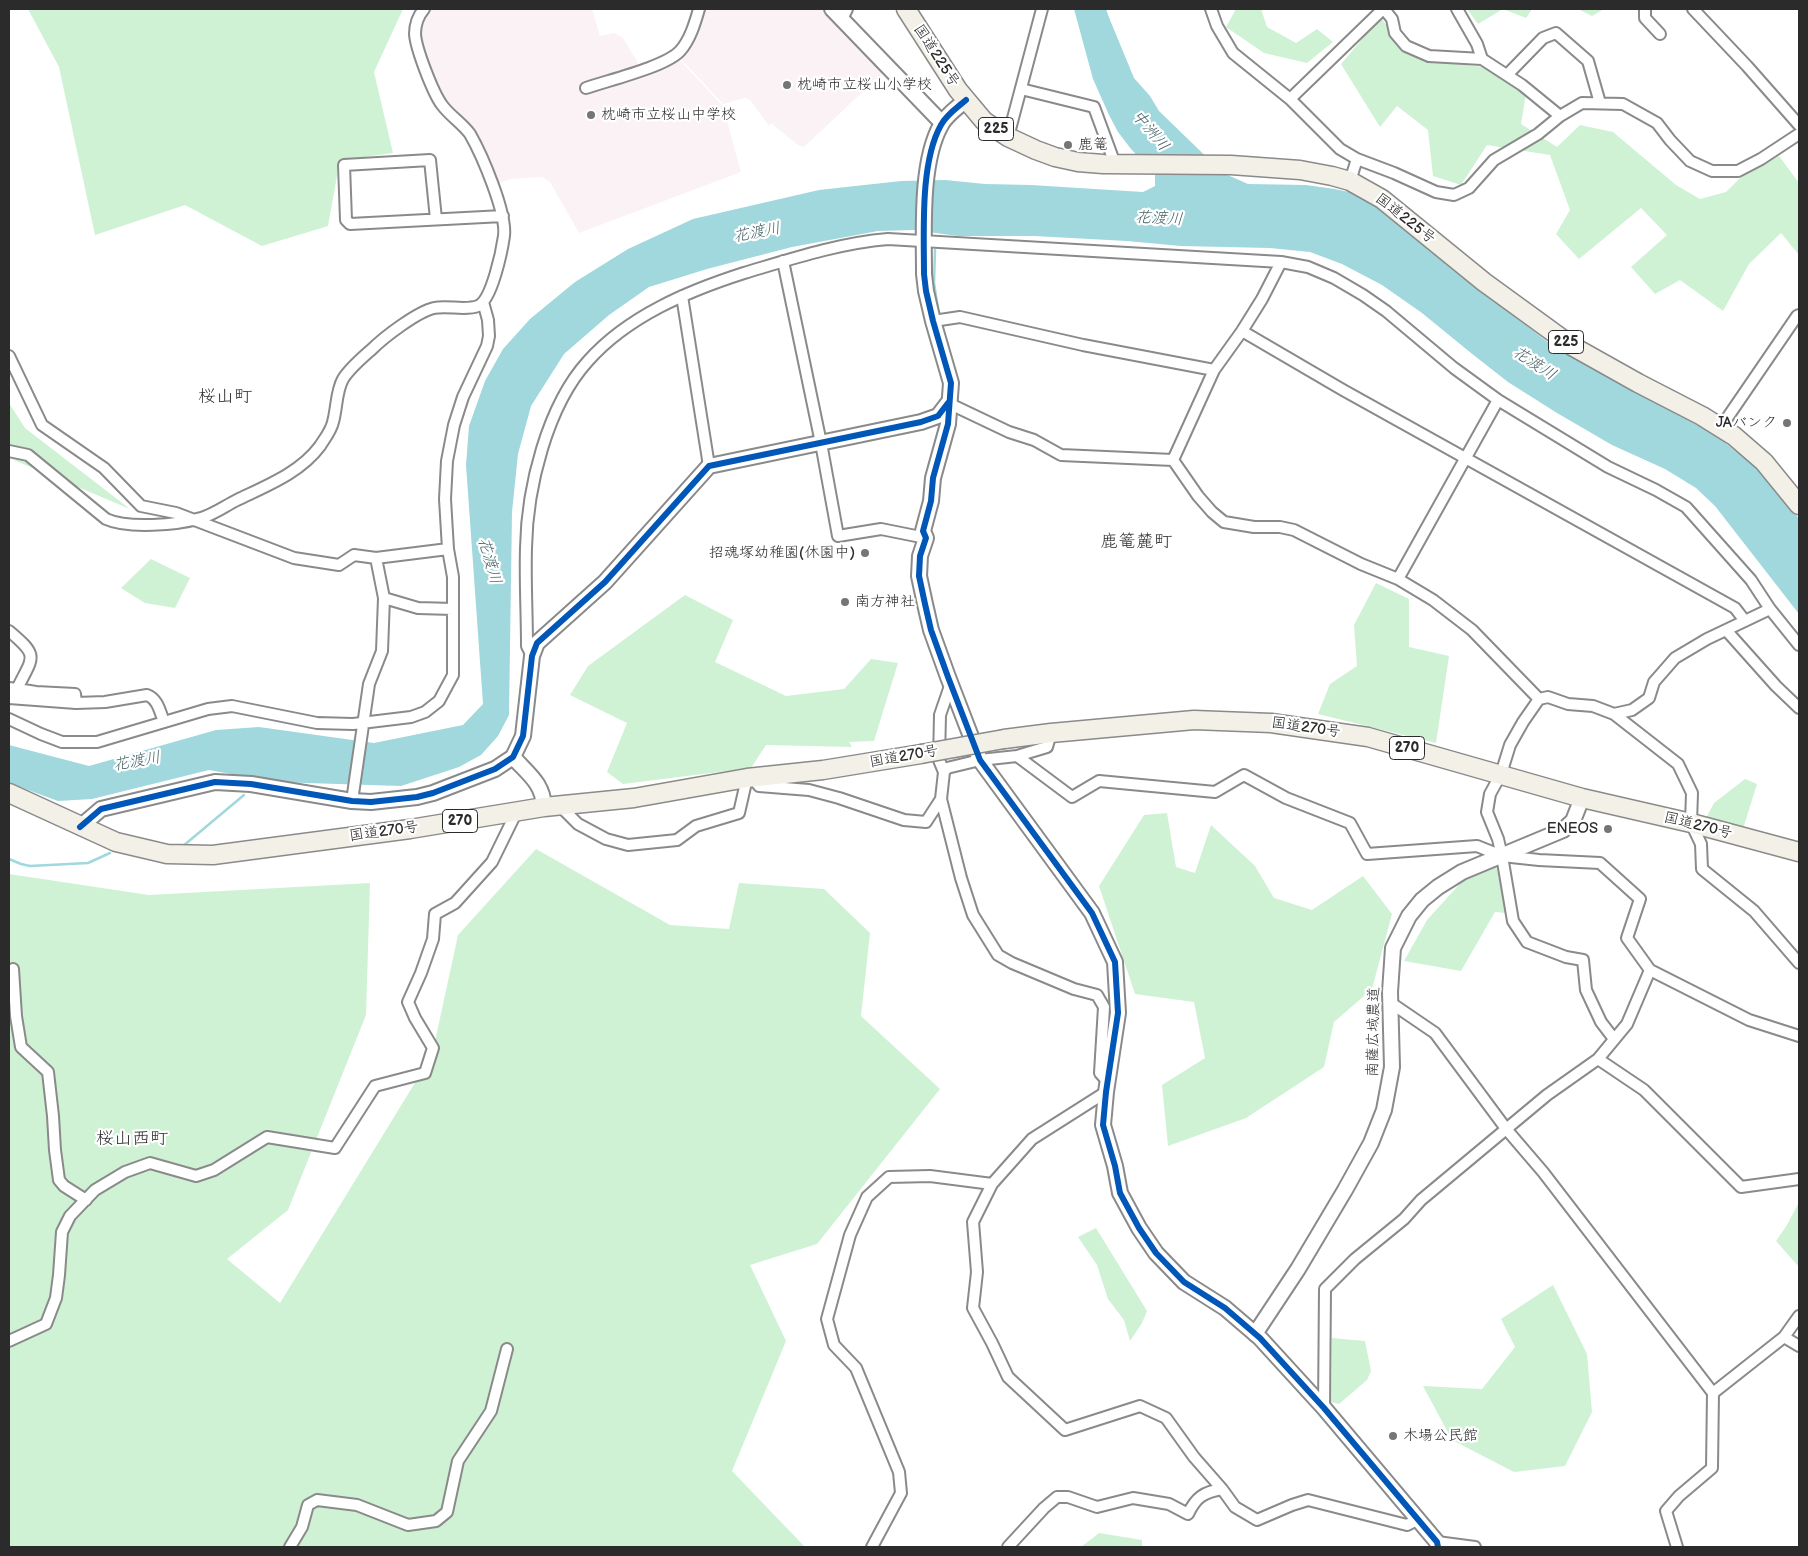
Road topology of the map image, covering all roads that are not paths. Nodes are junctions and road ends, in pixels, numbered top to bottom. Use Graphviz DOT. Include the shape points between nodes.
graph roads {
  1 [pos="424,9"];
  2 [pos="699,9"];
  3 [pos="906,9"];
  4 [pos="1042,9"];
  5 [pos="1211,9"];
  6 [pos="1383,9"];
  7 [pos="1457,9"];
  8 [pos="1645,9"];
  9 [pos="1693,9"];
  10 [pos="840,12"];
  11 [pos="1660,34"];
  12 [pos="1482,59"];
  13 [pos="1506,75"];
  14 [pos="586,88"];
  15 [pos="1021,89"];
  16 [pos="1290,99"];
  17 [pos="966,100"];
  18 [pos="1600,103"];
  19 [pos="1560,116"];
  20 [pos="942,123"];
  21 [pos="1799,125"];
  22 [pos="1799,134"];
  23 [pos="1008,137"];
  24 [pos="1357,159"];
  25 [pos="1115,164"];
  26 [pos="1350,181"];
  27 [pos="503,216"];
  28 [pos="436,220"];
  29 [pos="924,239"];
  30 [pos="783,261"];
  31 [pos="1281,262"];
  32 [pos="682,296"];
  33 [pos="483,302"];
  34 [pos="1799,315"];
  35 [pos="933,321"];
  36 [pos="1242,331"];
  37 [pos="9,356"];
  38 [pos="1214,370"];
  39 [pos="1498,400"];
  40 [pos="948,403"];
  41 [pos="1721,427"];
  42 [pos="821,443"];
  43 [pos="9,452"];
  44 [pos="1465,458"];
  45 [pos="1173,460"];
  46 [pos="709,466"];
  47 [pos="1799,505"];
  48 [pos="191,520"];
  49 [pos="926,538"];
  50 [pos="448,549"];
  51 [pos="376,558"];
  52 [pos="1398,579"];
  53 [pos="384,598"];
  54 [pos="453,609"];
  55 [pos="1770,609"];
  56 [pos="1745,621"];
  57 [pos="1726,630"];
  58 [pos="9,632"];
  59 [pos="1799,645"];
  60 [pos="532,656"];
  61 [pos="951,683"];
  62 [pos="13,689"];
  63 [pos="9,698"];
  64 [pos="1539,699"];
  65 [pos="76,702"];
  66 [pos="1799,708"];
  67 [pos="1614,714"];
  68 [pos="9,719"];
  69 [pos="164,722"];
  70 [pos="363,728"];
  71 [pos="1051,733"];
  72 [pos="1017,756"];
  73 [pos="513,757"];
  74 [pos="980,760"];
  75 [pos="944,772"];
  76 [pos="1501,774"];
  77 [pos="750,778"];
  78 [pos="9,793"];
  79 [pos="353,796"];
  80 [pos="1582,798"];
  81 [pos="941,799"];
  82 [pos="552,806"];
  83 [pos="516,813"];
  84 [pos="1691,823"];
  85 [pos="80,827"];
  86 [pos="1799,852"];
  87 [pos="1502,856"];
  88 [pos="1799,963"];
  89 [pos="13,969"];
  90 [pos="1650,970"];
  91 [pos="1391,1003"];
  92 [pos="1799,1036"];
  93 [pos="1614,1039"];
  94 [pos="1598,1059"];
  95 [pos="1107,1087"];
  96 [pos="1507,1130"];
  97 [pos="1799,1180"];
  98 [pos="992,1184"];
  99 [pos="86,1200"];
  100 [pos="1799,1316"];
  101 [pos="1256,1334"];
  102 [pos="1784,1337"];
  103 [pos="9,1341"];
  104 [pos="1799,1346"];
  105 [pos="507,1349"];
  106 [pos="1712,1393"];
  107 [pos="1324,1408"];
  108 [pos="1222,1489"];
  109 [pos="1417,1520"];
  110 [pos="1438,1545"];
  111 [pos="290,1547"];
  112 [pos="872,1547"];
  113 [pos="1008,1547"];
  114 [pos="1475,1547"];
  115 [pos="1676,1547"];
  1 -- 27 [label="street" via="415,35 432,88 442,106 463,125 477,147"];
  2 -- 14 [label="street" via="684,45 671,59"];
  3 -- 17 [label="highway, 国道225号 / 225"];
  4 -- 15 [label="street"];
  5 -- 16 [label="street" via="1233,53"];
  6 -- 12 [label="street" via="1406,46 1429,56"];
  6 -- 16 [label="street"];
  7 -- 12 [label="street" via="1478,44"];
  8 -- 11 [label="street" via="1645,18"];
  9 -- 21 [label="street"];
  10 -- 20 [label="street"];
  12 -- 13 [label="street"];
  13 -- 18 [label="street" via="1543,38 1556,33 1588,61"];
  13 -- 19 [label="street"];
  15 -- 23 [label="street"];
  15 -- 25 [label="street" via="1094,107"];
  16 -- 24 [label="street" via="1340,149"];
  17 -- 20 [label="street"];
  17 -- 23 [label="highway, 国道225号 / 225" via="984,120"];
  18 -- 19 [label="street" via="1582,103"];
  18 -- 22 [label="street" via="1623,104 1656,123 1690,161 1712,171 1738,171"];
  19 -- 24 [label="street" via="1538,134 1494,160 1469,188 1454,195 1436,192"];
  20 -- 29 [label="street" via="931,147"];
  23 -- 25 [label="highway, 国道225号 / 225" via="1055,157"];
  24 -- 26 [label="street"];
  25 -- 26 [label="highway, 国道225号 / 225" via="1231,165 1300,170"];
  26 -- 41 [label="highway, 国道225号 / 225" via="1382,199 1484,282 1572,346"];
  27 -- 28 [label="street"];
  27 -- 33 [label="street" via="504,236 492,284"];
  28 -- 28 [label="street" via="350,224 346,220 344,165 430,160"];
  29 -- 30 [label="street" via="857,243"];
  29 -- 31 [label="street"];
  29 -- 35 [label="street" via="925,282"];
  30 -- 32 [label="street"];
  30 -- 42 [label="street"];
  31 -- 36 [label="street"];
  31 -- 39 [label="street" via="1308,267 1363,295"];
  32 -- 46 [label="street"];
  32 -- 60 [label="street" via="632,324 601,348 574,378 551,424 530,498 526,547 527,646"];
  33 -- 48 [label="street" via="477,306 421,312 372,348 344,379 330,430 304,463 211,514"];
  33 -- 50 [label="street" via="488,320 487,346 463,398 447,461"];
  34 -- 41 [label="street"];
  35 -- 38 [label="street" via="960,317"];
  35 -- 40 [label="street" via="951,383"];
  36 -- 38 [label="street"];
  36 -- 44 [label="street"];
  37 -- 48 [label="street" via="42,425 104,468 141,506 176,513"];
  38 -- 45 [label="street"];
  39 -- 44 [label="street"];
  39 -- 55 [label="street" via="1608,467 1686,507 1752,580"];
  40 -- 42 [label="street" via="938,416 921,422"];
  40 -- 45 [label="street" via="1061,455"];
  40 -- 49 [label="street" via="948,424 923,531"];
  41 -- 47 [label="highway, 国道225号 / 225" via="1764,462"];
  42 -- 46 [label="street"];
  42 -- 49 [label="street" via="838,536 881,529"];
  43 -- 48 [label="street" via="28,455 116,524"];
  44 -- 52 [label="street"];
  44 -- 56 [label="street" via="1735,608"];
  45 -- 52 [label="street" via="1198,496 1224,522 1294,530"];
  46 -- 60 [label="street" via="605,582 546,633"];
  48 -- 51 [label="street" via="294,558 339,565 354,555"];
  49 -- 61 [label="street" via="920,556 919,576 931,630"];
  50 -- 51 [label="street"];
  50 -- 54 [label="street" via="453,577"];
  51 -- 53 [label="street"];
  52 -- 64 [label="street" via="1433,600 1472,630"];
  53 -- 54 [label="street" via="418,608"];
  53 -- 70 [label="street" via="382,651 369,684"];
  54 -- 70 [label="street" via="453,675 439,701 425,712 411,717"];
  55 -- 56 [label="street"];
  55 -- 59 [label="street"];
  56 -- 57 [label="street"];
  57 -- 66 [label="street"];
  57 -- 67 [label="street" via="1675,658 1654,682 1648,698 1632,710"];
  58 -- 62 [label="street" via="25,645 32,658"];
  60 -- 73 [label="street" via="525,727"];
  61 -- 74 [label="street"];
  61 -- 75 [label="street" via="940,715 939,760"];
  62 -- 65 [label="street" via="75,694"];
  63 -- 65 [label="street"];
  64 -- 67 [label="street" via="1548,697 1568,704 1593,706"];
  64 -- 76 [label="street" via="1510,745"];
  65 -- 69 [label="street" via="104,702 147,695 156,701"];
  67 -- 84 [label="street" via="1678,764 1692,792"];
  68 -- 69 [label="street" via="62,742 98,742"];
  69 -- 70 [label="street" via="208,709 232,706 317,723"];
  70 -- 79 [label="street"];
  71 -- 72 [label="street" via="1047,747"];
  71 -- 76 [label="highway, 国道270号 / 270" via="1194,720 1271,722 1368,737"];
  71 -- 77 [label="highway, 国道270号 / 270, bridge" via="823,770"];
  72 -- 74 [label="street"];
  72 -- 87 [label="street" via="1072,797 1099,780 1215,792 1244,774 1286,798 1350,823 1367,854 1477,846"];
  73 -- 79 [label="street" via="496,769 425,795 371,802"];
  73 -- 82 [label="street" via="539,785"];
  74 -- 75 [label="street" via="947,768"];
  74 -- 95 [label="street" via="1092,913 1115,962 1118,1013"];
  75 -- 81 [label="street"];
  76 -- 80 [label="highway, 国道270号 / 270"];
  76 -- 87 [label="street" via="1490,794 1487,812"];
  77 -- 81 [label="street" via="759,786 809,790 904,820 926,822"];
  77 -- 82 [label="highway, 国道270号 / 270" via="634,798"];
  77 -- 82 [label="street" via="738,814 696,826 677,840 628,845 606,840"];
  78 -- 85 [label="highway, 国道270号 / 270"];
  79 -- 85 [label="street" via="215,782 101,809"];
  80 -- 84 [label="highway, 国道270号 / 270"];
  80 -- 87 [label="street, 南薩広域農道" via="1573,821 1563,830"];
  81 -- 95 [label="street" via="973,915 998,955 1074,989 1097,995 1104,1007 1100,1073"];
  82 -- 83 [label="highway, 国道270号 / 270"];
  83 -- 85 [label="highway, 国道270号 / 270" via="213,855 167,854 116,842"];
  83 -- 99 [label="street" via="492,862 455,903 435,914 433,940 408,1002 433,1048 425,1073 374,1086 335,1148 267,1137 214,1170 196,1176 150,1162 125,1172 95,1190"];
  84 -- 86 [label="highway, 国道270号 / 270"];
  84 -- 88 [label="street" via="1701,844 1702,870 1754,911"];
  87 -- 90 [label="street" via="1600,863 1640,899 1627,938"];
  87 -- 91 [label="street, 南薩広域農道" via="1462,872 1438,887 1408,916 1393,948"];
  87 -- 93 [label="street" via="1513,921 1527,942 1583,960 1586,990 1601,1022"];
  89 -- 99 [label="street" via="21,1047 48,1072 59,1180"];
  90 -- 92 [label="street" via="1749,1020"];
  90 -- 93 [label="street" via="1626,1024"];
  91 -- 96 [label="street" via="1435,1033"];
  91 -- 101 [label="street, 南薩広域農道" via="1391,1074 1384,1110 1372,1143"];
  93 -- 94 [label="street"];
  94 -- 96 [label="street" via="1547,1095"];
  94 -- 97 [label="street" via="1644,1090 1741,1188"];
  95 -- 98 [label="street" via="1032,1139"];
  95 -- 101 [label="street" via="1103,1125 1120,1193 1139,1228 1156,1253 1184,1282 1225,1308"];
  96 -- 106 [label="street" via="1543,1172"];
  96 -- 107 [label="street" via="1421,1200 1325,1289"];
  98 -- 108 [label="street" via="972,1222 977,1272 973,1308 1008,1377 1065,1430 1140,1406 1166,1418"];
  98 -- 112 [label="street" via="930,1176 889,1178 867,1197 850,1235 827,1319 834,1345 856,1368 899,1472 901,1493"];
  99 -- 103 [label="street" via="70,1216 62,1232 56,1298 46,1324"];
  100 -- 102 [label="street"];
  101 -- 107 [label="street"];
  102 -- 104 [label="street"];
  102 -- 106 [label="street"];
  105 -- 111 [label="street" via="492,1411 458,1461 447,1512 436,1521 408,1525 357,1505 316,1500 308,1505 302,1527"];
  106 -- 115 [label="street" via="1712,1468 1666,1511"];
  107 -- 109 [label="street"];
  108 -- 109 [label="street" via="1235,1507 1257,1520 1308,1500 1407,1525"];
  108 -- 113 [label="street" via="1210,1491 1194,1501 1188,1514 1169,1504 1133,1498 1097,1507 1057,1496"];
  109 -- 110 [label="street"];
  110 -- 114 [label="street"];
}
